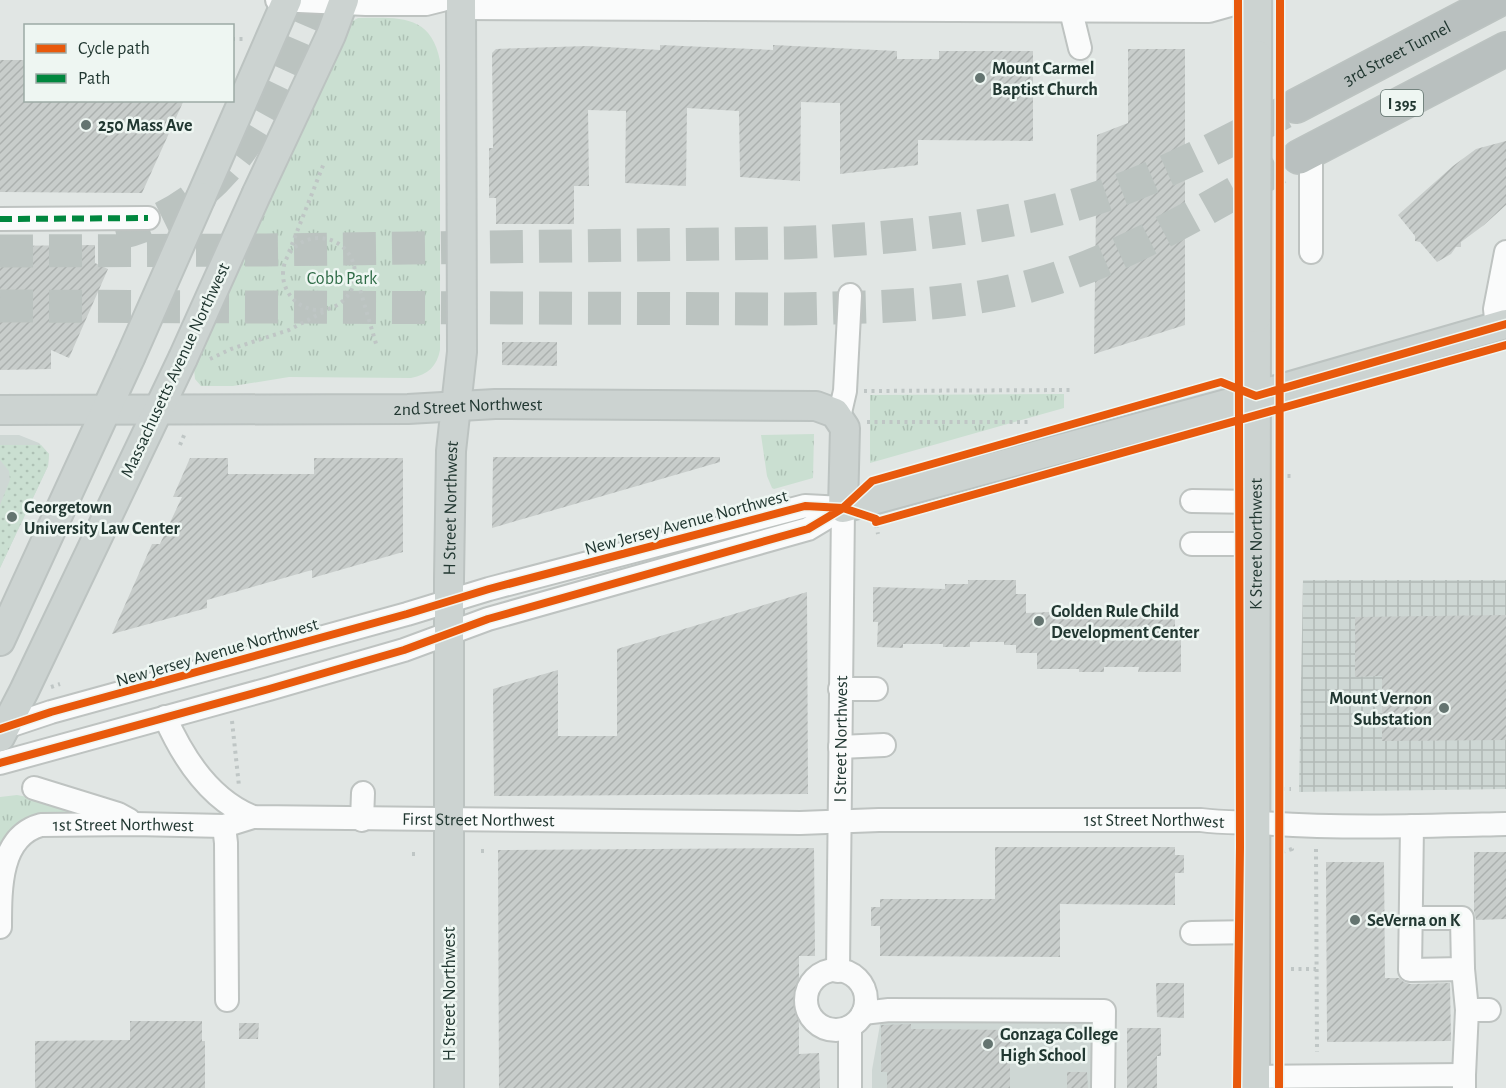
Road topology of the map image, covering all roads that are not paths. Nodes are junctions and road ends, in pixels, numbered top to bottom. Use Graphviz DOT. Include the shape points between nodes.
graph roads {
  1 [pos="277,0"];
  2 [pos="287,0"];
  3 [pos="1248,0"];
  4 [pos="1257,0"];
  5 [pos="1498,0"];
  6 [pos="344,2"];
  7 [pos="454,3"];
  8 [pos="580,4"];
  9 [pos="840,5"];
  10 [pos="1064,5"];
  11 [pos="1080,48"];
  12 [pos="1506,49"];
  13 [pos="1296,106"];
  14 [pos="1305,154"];
  15 [pos="148,218"];
  16 [pos="0,219"];
  17 [pos="1311,252"];
  18 [pos="1506,252"];
  19 [pos="850,295"];
  20 [pos="1502,325"];
  21 [pos="1256,396"];
  22 [pos="455,406"];
  23 [pos="106,409"];
  24 [pos="0,410"];
  25 [pos="159,410"];
  26 [pos="851,419"];
  27 [pos="1268,494"];
  28 [pos="1191,501"];
  29 [pos="843,508"];
  30 [pos="1191,544"];
  31 [pos="1256,544"];
  32 [pos="449,601"];
  33 [pos="449,633"];
  34 [pos="0,641"];
  35 [pos="840,689"];
  36 [pos="876,689"];
  37 [pos="165,717"];
  38 [pos="2,731"];
  39 [pos="884,746"];
  40 [pos="840,747"];
  41 [pos="0,763"];
  42 [pos="34,788"];
  43 [pos="363,793"];
  44 [pos="253,818"];
  45 [pos="362,820"];
  46 [pos="450,821"];
  47 [pos="839,822"];
  48 [pos="135,824"];
  49 [pos="1268,824"];
  50 [pos="1506,824"];
  51 [pos="224,826"];
  52 [pos="1412,826"];
  53 [pos="1412,918"];
  54 [pos="0,927"];
  55 [pos="1255,932"];
  56 [pos="1192,933"];
  57 [pos="1463,969"];
  58 [pos="838,970"];
  59 [pos="227,1000"];
  60 [pos="856,1020"];
  61 [pos="1255,1082"];
  62 [pos="1401,1082"];
  63 [pos="1464,1082"];
  64 [pos="450,1088"];
  65 [pos="850,1088"];
  66 [pos="1103,1088"];
  1 -- 2 [label="street"];
  2 -- 6 [label="street"];
  2 -- 23 [label="main road, bridge"];
  3 -- 10 [label="street" via="1209,11"];
  4 -- 21 [label="main road, K Street Northwest, bridge"];
  5 -- 13 [label="highway, 3rd Street Tunnel / I 395"];
  6 -- 7 [label="street"];
  6 -- 25 [label="main road, Massachusetts Avenue Northwest, bridge" via="257,193 196,358"];
  7 -- 8 [label="street"];
  7 -- 22 [label="main road, H Street Northwest" via="462,351"];
  8 -- 9 [label="street"];
  9 -- 10 [label="street"];
  10 -- 11 [label="street"];
  12 -- 14 [label="highway, I 395"];
  14 -- 17 [label="street"];
  15 -- 16 [label="street"];
  18 -- 20 [label="street" via="1495,309"];
  19 -- 26 [label="street" via="845,391"];
  20 -- 21 [label="main road, New Jersey Avenue Northwest"];
  21 -- 27 [label="main road, K Street Northwest"];
  21 -- 29 [label="main road, New Jersey Avenue Northwest"];
  22 -- 25 [label="main road, 2nd Street Northwest"];
  22 -- 26 [label="main road, 2nd Street Northwest" via="808,405"];
  22 -- 32 [label="main road, H Street Northwest"];
  23 -- 24 [label="main road, 2nd Street Northwest"];
  23 -- 25 [label="main road, 2nd Street Northwest"];
  23 -- 34 [label="main road"];
  25 -- 38 [label="main road, Massachusetts Avenue Northwest"];
  26 -- 29 [label="main road" via="845,428"];
  27 -- 28 [label="street"];
  27 -- 31 [label="main road, K Street Northwest"];
  29 -- 32 [label="street, New Jersey Avenue Northwest" via="805,506"];
  29 -- 33 [label="street, New Jersey Avenue Northwest" via="808,529"];
  29 -- 35 [label="street, I Street Northwest"];
  30 -- 31 [label="street"];
  31 -- 49 [label="main road, K Street Northwest"];
  32 -- 33 [label="main road, H Street Northwest"];
  32 -- 38 [label="street, New Jersey Avenue Northwest" via="51,712"];
  33 -- 37 [label="street, New Jersey Avenue Northwest" via="404,650"];
  33 -- 46 [label="main road, H Street Northwest"];
  35 -- 36 [label="street"];
  35 -- 40 [label="street, I Street Northwest"];
  37 -- 41 [label="street, New Jersey Avenue Northwest"];
  37 -- 44 [label="street, First Street Northwest" via="177,744 208,785 230,806"];
  39 -- 40 [label="street"];
  40 -- 47 [label="street, I Street Northwest"];
  42 -- 48 [label="street" via="118,814"];
  43 -- 45 [label="street"];
  44 -- 45 [label="street, First Street Northwest"];
  44 -- 51 [label="street, 1st Street Northwest"];
  45 -- 46 [label="street, First Street Northwest"];
  46 -- 47 [label="street, First Street Northwest"];
  46 -- 64 [label="main road, H Street Northwest"];
  47 -- 49 [label="street, 1st Street Northwest" via="1201,820"];
  47 -- 58 [label="street, I Street Northwest"];
  48 -- 51 [label="street, 1st Street Northwest"];
  48 -- 54 [label="street, 1st Street Northwest" via="41,825 30,827 15,838 0,868"];
  49 -- 52 [label="street, 1st Street Northwest"];
  49 -- 55 [label="main road, K Street Northwest"];
  50 -- 52 [label="street, 1st Street Northwest"];
  51 -- 59 [label="street"];
  52 -- 53 [label="street"];
  53 -- 57 [label="street" via="1462,918"];
  53 -- 57 [label="street" via="1410,970"];
  55 -- 56 [label="street"];
  55 -- 61 [label="main road, K Street Northwest"];
  57 -- 63 [label="street" via="1478,1010"];
  58 -- 60 [label="street" via="855,978 865,994 866,1003"];
  58 -- 60 [label="street" via="819,976 812,983 807,992 808,1012 821,1027 830,1030 840,1030"];
  60 -- 65 [label="street"];
  60 -- 66 [label="street" via="889,1010 1104,1011"];
  61 -- 62 [label="street"];
  62 -- 63 [label="street"];
}
